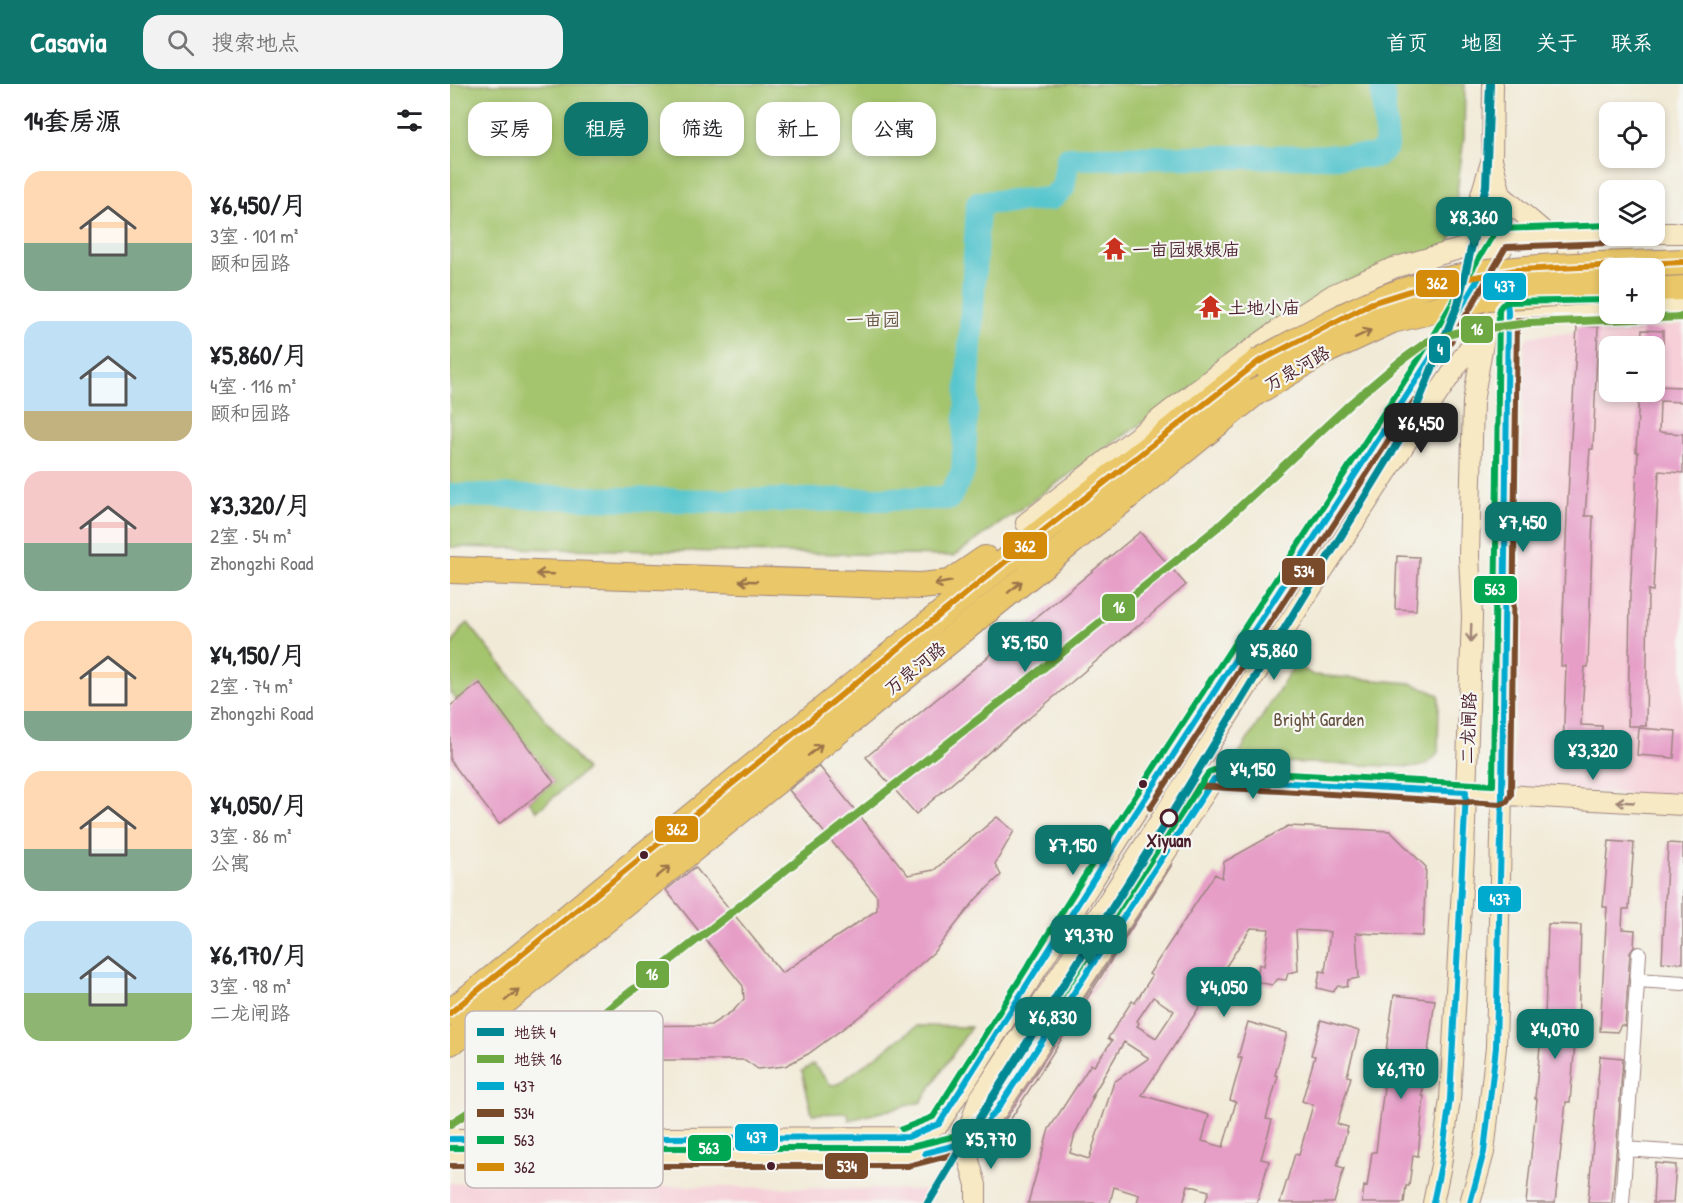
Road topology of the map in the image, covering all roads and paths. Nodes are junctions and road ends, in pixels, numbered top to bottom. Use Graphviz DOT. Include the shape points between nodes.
graph roads {
  1 [pos="1493,84"];
  2 [pos="1492,159"];
  3 [pos="1501,195"];
  4 [pos="1665,233"];
  5 [pos="1683,233"];
  6 [pos="1599,234"];
  7 [pos="1558,235"];
  8 [pos="1501,238"];
  9 [pos="1480,243"];
  10 [pos="1683,262"];
  11 [pos="1569,269"];
  12 [pos="1503,274"];
  13 [pos="1480,276"];
  14 [pos="1683,287"];
  15 [pos="1665,288"];
  16 [pos="1599,291"];
  17 [pos="1683,307"];
  18 [pos="1665,308"];
  19 [pos="1570,309"];
  20 [pos="1599,309"];
  21 [pos="1508,311"];
  22 [pos="1486,324"];
  23 [pos="1037,525"];
  24 [pos="450,570"];
  25 [pos="1190,777"];
  26 [pos="1214,779"];
  27 [pos="1466,792"];
  28 [pos="1502,795"];
  29 [pos="1683,806"];
  30 [pos="1639,954"];
  31 [pos="1637,980"];
  32 [pos="1683,983"];
  33 [pos="492,1011"];
  34 [pos="450,1013"];
  35 [pos="465,1033"];
  36 [pos="450,1042"];
  37 [pos="939,1124"];
  38 [pos="663,1138"];
  39 [pos="450,1139"];
  40 [pos="465,1139"];
  41 [pos="964,1143"];
  42 [pos="1625,1149"];
  43 [pos="1683,1153"];
  44 [pos="450,1157"];
  45 [pos="465,1157"];
  46 [pos="663,1157"];
  47 [pos="976,1203"];
  48 [pos="1433,1203"];
  49 [pos="1470,1203"];
  50 [pos="1622,1203"];
  1 -- 2 [label="main road"];
  2 -- 3 [label="main road, 二龙闸路"];
  2 -- 9 [label="main road, 二龙闸路" via="1481,195"];
  3 -- 7 [label="main road"];
  3 -- 8 [label="main road, 二龙闸路"];
  4 -- 5 [label="main road"];
  6 -- 7 [label="main road"];
  7 -- 8 [label="main road"];
  7 -- 11 [label="main road"];
  8 -- 12 [label="main road, 二龙闸路"];
  8 -- 13 [label="main road"];
  9 -- 13 [label="main road, 二龙闸路"];
  9 -- 23 [label="main road" via="1393,268 1334,294 1285,325 1220,372"];
  10 -- 23 [label="highway, 万泉河路, bridge" via="1516,270 1429,285 1372,303 1258,362"];
  11 -- 12 [label="main road"];
  11 -- 19 [label="main road"];
  12 -- 13 [label="main road"];
  12 -- 21 [label="main road, 二龙闸路"];
  13 -- 22 [label="main road, 二龙闸路"];
  13 -- 37 [label="main road"];
  14 -- 15 [label="highway"];
  33 -- 16 [label="highway, 万泉河路, one-way, bridge" via="1256,392 1323,352 1392,320 1488,297"];
  17 -- 18 [label="main road"];
  19 -- 20 [label="main road"];
  19 -- 21 [label="main road"];
  21 -- 22 [label="main road"];
  21 -- 28 [label="main road, 二龙闸路"];
  22 -- 25 [label="main road"];
  22 -- 27 [label="main road, 二龙闸路, one-way" via="1473,402"];
  23 -- 24 [label="highway, one-way" via="950,583 930,585"];
  23 -- 34 [label="highway, 万泉河路"];
  25 -- 26 [label="main road"];
  25 -- 41 [label="main road" via="978,1101"];
  26 -- 27 [label="main road"];
  26 -- 41 [label="main road" via="997,1110"];
  27 -- 28 [label="main road"];
  27 -- 48 [label="main road, 二龙闸路" via="1450,1099"];
  29 -- 28 [label="main road, one-way"];
  28 -- 49 [label="main road, 二龙闸路" via="1496,1047 1484,1152"];
  30 -- 31 [label="street"];
  31 -- 32 [label="street"];
  31 -- 42 [label="street"];
  36 -- 35 [label="highway, 万泉河路, one-way, bridge"];
  37 -- 38 [label="main road" via="908,1137"];
  37 -- 41 [label="main road"];
  39 -- 40 [label="main road"];
  41 -- 46 [label="main road" via="908,1158"];
  41 -- 47 [label="main road" via="976,1185"];
  42 -- 43 [label="street"];
  42 -- 50 [label="street"];
  44 -- 45 [label="main road"];
}
